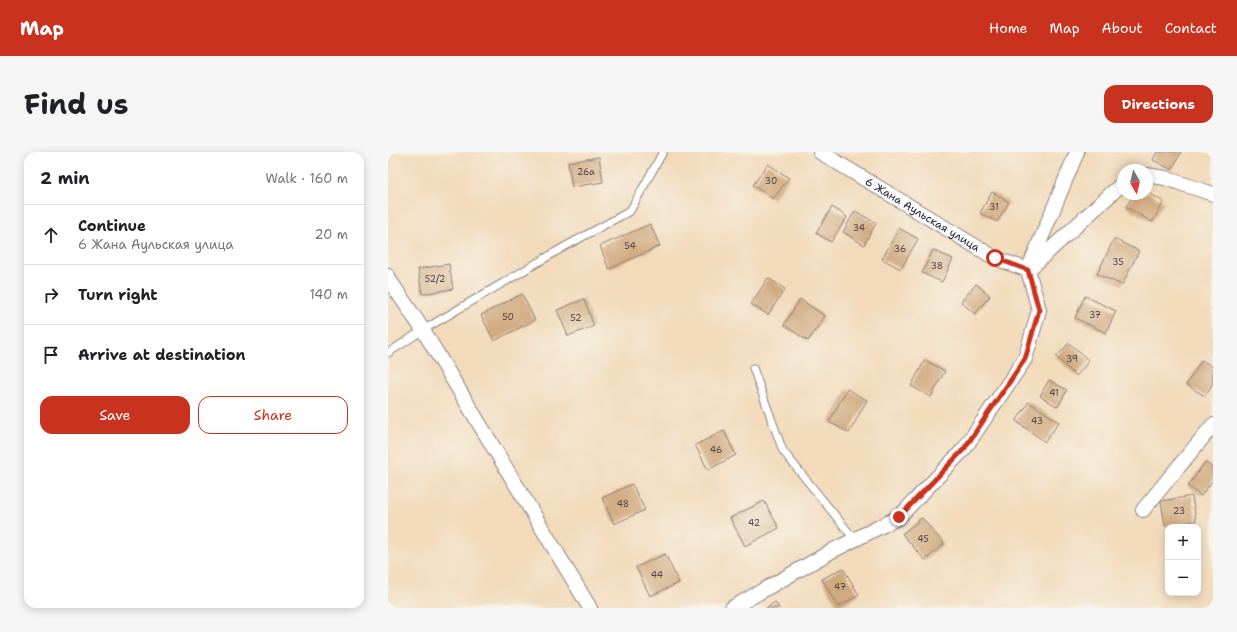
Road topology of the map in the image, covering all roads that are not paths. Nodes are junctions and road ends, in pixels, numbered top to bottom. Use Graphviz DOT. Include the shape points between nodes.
graph roads {
  1 [pos="663,152"];
  2 [pos="820,152"];
  3 [pos="1077,152"];
  4 [pos="1153,176"];
  5 [pos="1117,188"];
  6 [pos="1213,194"];
  7 [pos="1028,270"];
  8 [pos="388,276"];
  9 [pos="423,330"];
  10 [pos="388,353"];
  11 [pos="753,368"];
  12 [pos="1213,425"];
  13 [pos="1143,510"];
  14 [pos="855,540"];
  15 [pos="590,608"];
  16 [pos="732,608"];
  1 -- 9 [label="lane" via="630,211 564,246"];
  2 -- 7 [label="street, 6 Жана Аульская улица" via="995,258"];
  3 -- 7 [label="street"];
  4 -- 6 [label="street"];
  5 -- 7 [label="street"];
  7 -- 14 [label="street" via="1039,310 1025,359 964,449 899,517"];
  8 -- 9 [label="street"];
  9 -- 10 [label="lane"];
  9 -- 15 [label="street"];
  11 -- 14 [label="lane" via="783,450"];
  12 -- 13 [label="street"];
  14 -- 16 [label="street"];
}
